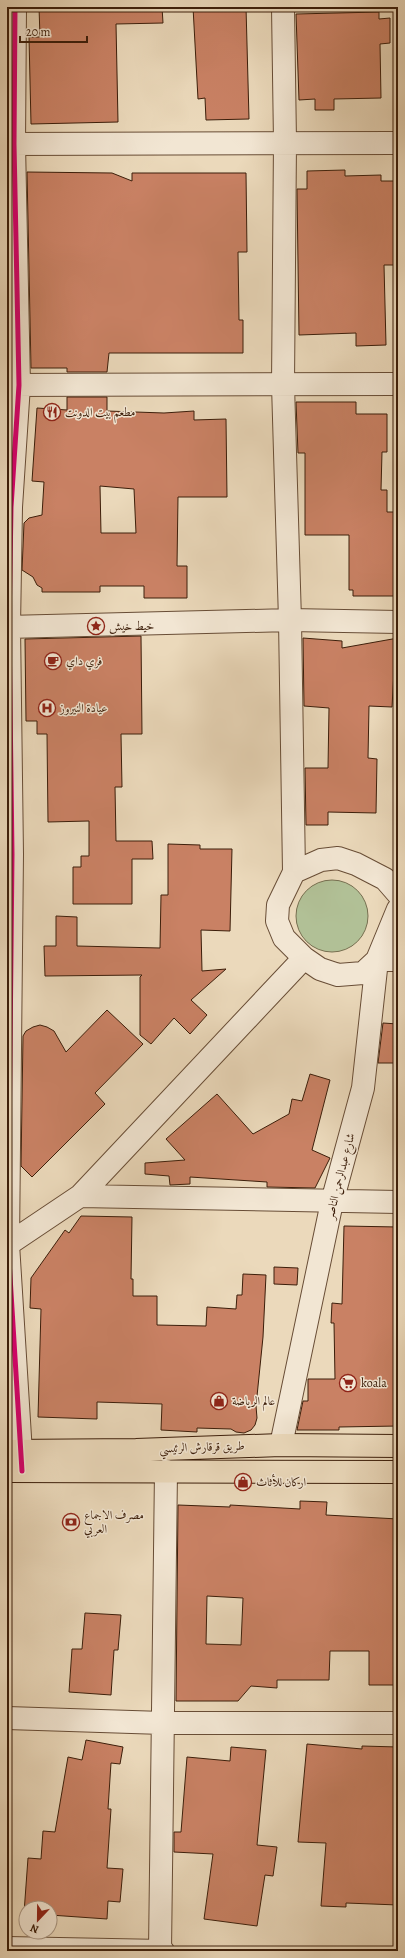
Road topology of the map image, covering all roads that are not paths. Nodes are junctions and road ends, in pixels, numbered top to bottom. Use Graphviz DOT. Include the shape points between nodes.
graph roads {
  1 [pos="15,7"];
  2 [pos="283,7"];
  3 [pos="285,142"];
  4 [pos="398,143"];
  5 [pos="10,144"];
  6 [pos="398,384"];
  7 [pos="13,385"];
  8 [pos="283,385"];
  9 [pos="290,620"];
  10 [pos="398,622"];
  11 [pos="8,627"];
  12 [pos="9,860"];
  13 [pos="294,872"];
  14 [pos="398,894"];
  15 [pos="398,910"];
  16 [pos="304,958"];
  17 [pos="388,960"];
  18 [pos="80,1196"];
  19 [pos="332,1202"];
  20 [pos="398,1202"];
  21 [pos="8,1244"];
  22 [pos="280,1445"];
  23 [pos="398,1446"];
  24 [pos="14,1461"];
  25 [pos="166,1472"];
  26 [pos="398,1472"];
  27 [pos="7,1718"];
  28 [pos="163,1723"];
  29 [pos="398,1723"];
  30 [pos="7,1948"];
  31 [pos="161,1951"];
  1 -- 5 [label="street"];
  2 -- 3 [label="street"];
  3 -- 4 [label="street"];
  3 -- 5 [label="street"];
  3 -- 8 [label="street"];
  5 -- 7 [label="street"];
  6 -- 8 [label="street"];
  7 -- 8 [label="street"];
  7 -- 11 [label="street"];
  8 -- 9 [label="street"];
  9 -- 10 [label="street"];
  9 -- 11 [label="street"];
  9 -- 13 [label="street"];
  11 -- 12 [label="street"];
  12 -- 21 [label="street"];
  13 -- 14 [label="street" via="321,860 338,858 385,879"];
  13 -- 16 [label="street" via="278,905 277,921 284,938"];
  15 -- 17 [label="street, شارع عبدالرحمن الناصر"];
  16 -- 17 [label="street" via="320,969 338,975 363,973"];
  16 -- 18 [label="street"];
  17 -- 19 [label="street, شارع عبدالرحمن الناصر" via="363,1088"];
  18 -- 19 [label="street"];
  18 -- 21 [label="street"];
  19 -- 20 [label="street"];
  19 -- 22 [label="street, شارع عبدالرحمن الناصر"];
  21 -- 24 [label="street"];
  22 -- 23 [label="main road, طريق قرقارش الرئيسي"];
  22 -- 24 [label="main road, طريق قرقارش الرئيسي"];
  24 -- 25 [label="main road, طريق قرقارش الرئيسي"];
  25 -- 26 [label="main road, طريق قرقارش الرئيسي"];
  25 -- 28 [label="street"];
  27 -- 28 [label="street"];
  28 -- 29 [label="street"];
  28 -- 31 [label="street"];
  30 -- 31 [label="street"];
}
